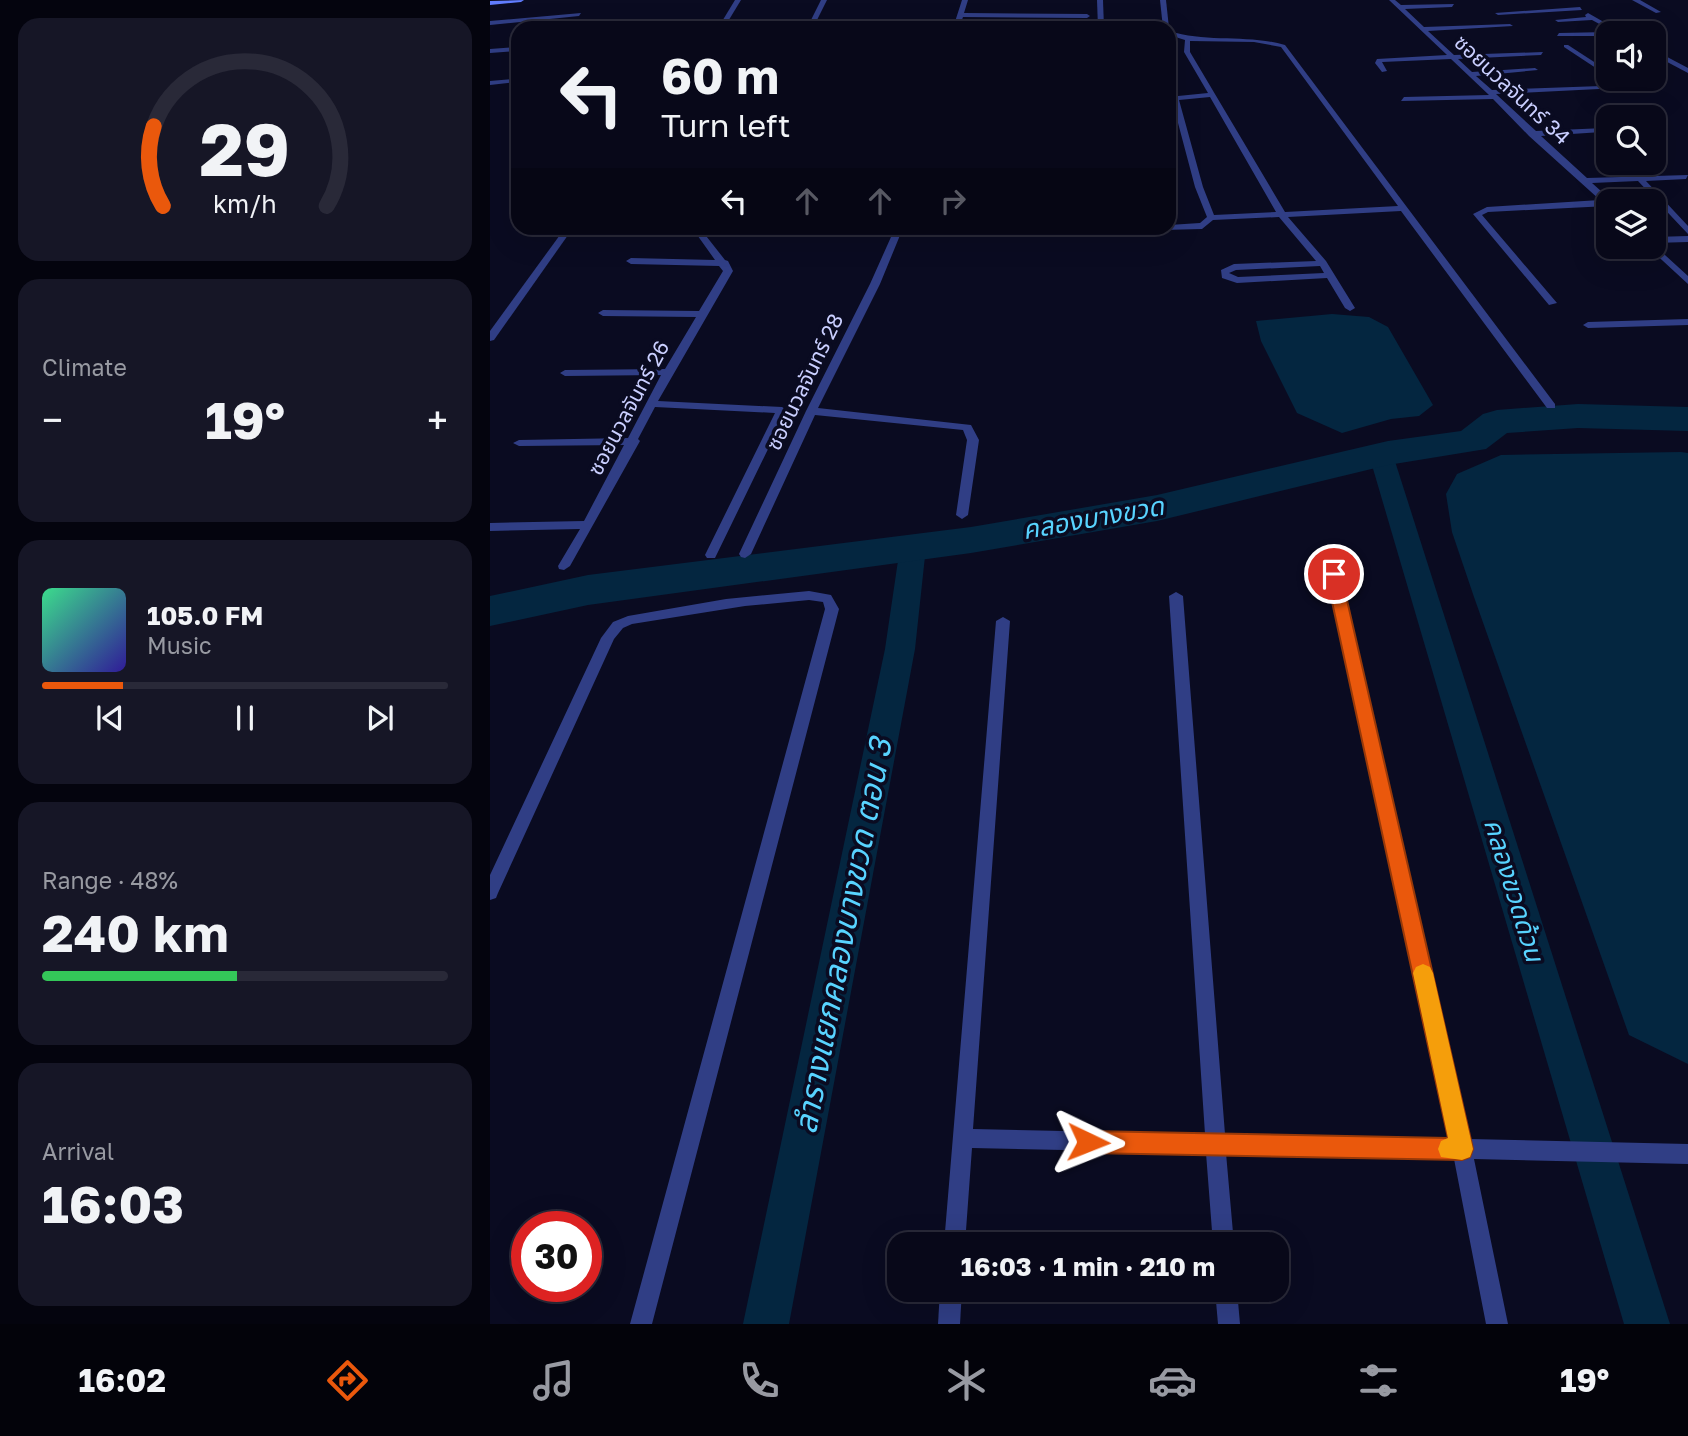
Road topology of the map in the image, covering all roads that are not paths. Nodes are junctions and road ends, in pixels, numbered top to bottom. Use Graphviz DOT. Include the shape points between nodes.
graph roads {
  1 [pos="521,0"];
  2 [pos="738,0"];
  3 [pos="824,0"];
  4 [pos="965,0"];
  5 [pos="1100,0"];
  6 [pos="1163,0"];
  7 [pos="1392,0"];
  8 [pos="1635,0"];
  9 [pos="1566,1"];
  10 [pos="490,3"];
  11 [pos="1452,5"];
  12 [pos="1399,7"];
  13 [pos="1580,9"];
  14 [pos="1658,12"];
  15 [pos="1498,13"];
  16 [pos="579,14"];
  17 [pos="960,15"];
  18 [pos="1087,16"];
  19 [pos="1594,18"];
  20 [pos="1546,20"];
  21 [pos="725,21"];
  22 [pos="814,21"];
  23 [pos="958,21"];
  24 [pos="1101,21"];
  25 [pos="1165,21"];
  26 [pos="1599,21"];
  27 [pos="490,23"];
  28 [pos="1510,26"];
  29 [pos="1422,29"];
  30 [pos="1596,34"];
  31 [pos="1559,35"];
  32 [pos="1176,36"];
  33 [pos="1187,41"];
  34 [pos="1566,46"];
  35 [pos="511,50"];
  36 [pos="490,51"];
  37 [pos="1541,53"];
  38 [pos="1452,58"];
  39 [pos="1666,59"];
  40 [pos="1666,61"];
  41 [pos="1670,61"];
  42 [pos="1596,65"];
  43 [pos="1688,65"];
  44 [pos="1679,66"];
  45 [pos="1535,70"];
  46 [pos="1384,71"];
  47 [pos="1688,71"];
  48 [pos="1469,74"];
  49 [pos="511,81"];
  50 [pos="490,83"];
  51 [pos="1596,87"];
  52 [pos="1212,95"];
  53 [pos="1490,95"];
  54 [pos="1176,98"];
  55 [pos="1404,99"];
  56 [pos="1176,102"];
  57 [pos="1596,130"];
  58 [pos="1532,134"];
  59 [pos="1686,177"];
  60 [pos="1640,179"];
  61 [pos="1585,181"];
  62 [pos="1596,192"];
  63 [pos="1596,204"];
  64 [pos="1403,208"];
  65 [pos="1283,216"];
  66 [pos="1211,218"];
  67 [pos="1176,227"];
  68 [pos="1688,231"];
  69 [pos="564,235"];
  70 [pos="702,235"];
  71 [pos="895,235"];
  72 [pos="1688,239"];
  73 [pos="1666,240"];
  74 [pos="1666,259"];
  75 [pos="631,261"];
  76 [pos="725,263"];
  77 [pos="1323,263"];
  78 [pos="1331,275"];
  79 [pos="1688,280"];
  80 [pos="1552,303"];
  81 [pos="1350,307"];
  82 [pos="603,313"];
  83 [pos="702,314"];
  84 [pos="1688,322"];
  85 [pos="1588,325"];
  86 [pos="490,338"];
  87 [pos="668,372"];
  88 [pos="565,373"];
  89 [pos="653,404"];
  90 [pos="1551,406"];
  91 [pos="811,411"];
  92 [pos="634,441"];
  93 [pos="519,443"];
  94 [pos="962,515"];
  95 [pos="589,525"];
  96 [pos="490,527"];
  97 [pos="745,554"];
  98 [pos="711,555"];
  99 [pos="564,566"];
  100 [pos="1334,574"];
  101 [pos="1176,596"];
  102 [pos="1003,621"];
  103 [pos="490,893"];
  104 [pos="962,1138"];
  105 [pos="1215,1146"];
  106 [pos="1462,1149"];
  107 [pos="1688,1154"];
  108 [pos="955,1232"];
  109 [pos="1222,1232"];
  110 [pos="950,1302"];
  111 [pos="1227,1302"];
  112 [pos="641,1324"];
  113 [pos="949,1324"];
  114 [pos="1229,1324"];
  115 [pos="1497,1324"];
  1 -- 10 [label="main road"];
  2 -- 21 [label="street"];
  3 -- 22 [label="street"];
  4 -- 17 [label="street"];
  5 -- 24 [label="street"];
  6 -- 25 [label="street"];
  7 -- 12 [label="street, ซอยนวลจันทร์ 34"];
  8 -- 14 [label="street"];
  9 -- 13 [label="street"];
  11 -- 12 [label="street"];
  12 -- 29 [label="street, ซอยนวลจันทร์ 34"];
  13 -- 15 [label="street"];
  13 -- 19 [label="street"];
  16 -- 27 [label="street"];
  17 -- 18 [label="street"];
  17 -- 23 [label="street"];
  19 -- 20 [label="street"];
  19 -- 26 [label="street"];
  28 -- 29 [label="street"];
  29 -- 38 [label="street, ซอยนวลจันทร์ 34"];
  30 -- 31 [label="street"];
  32 -- 33 [label="street"];
  33 -- 52 [label="street" via="1187,52"];
  33 -- 64 [label="street" via="1258,39 1283,46"];
  34 -- 42 [label="street"];
  35 -- 36 [label="street"];
  37 -- 38 [label="street"];
  38 -- 46 [label="street" via="1379,60"];
  38 -- 48 [label="street, ซอยนวลจันทร์ 34"];
  39 -- 41 [label="street"];
  40 -- 41 [label="street"];
  41 -- 44 [label="street"];
  43 -- 44 [label="street"];
  44 -- 47 [label="street"];
  45 -- 48 [label="street"];
  48 -- 53 [label="street, ซอยนวลจันทร์ 34"];
  49 -- 50 [label="street"];
  51 -- 53 [label="street"];
  52 -- 54 [label="street"];
  52 -- 65 [label="street"];
  53 -- 55 [label="street"];
  53 -- 58 [label="street, ซอยนวลจันทร์ 34"];
  56 -- 66 [label="street"];
  57 -- 58 [label="street"];
  58 -- 61 [label="street, ซอยนวลจันทร์ 34"];
  59 -- 60 [label="street"];
  60 -- 61 [label="street"];
  60 -- 68 [label="street"];
  61 -- 62 [label="street, ซอยนวลจันทร์ 34"];
  63 -- 80 [label="street" via="1477,214"];
  64 -- 65 [label="street"];
  64 -- 90 [label="street"];
  65 -- 66 [label="street"];
  65 -- 77 [label="street"];
  66 -- 67 [label="street" via="1202,226"];
  69 -- 86 [label="street"];
  70 -- 76 [label="street"];
  71 -- 91 [label="street, ซอยนวลจันทร์ 28"];
  72 -- 73 [label="street"];
  74 -- 79 [label="street"];
  75 -- 76 [label="street"];
  76 -- 83 [label="street, ซอยนวลจันทร์ 26" via="728,271"];
  77 -- 78 [label="street"];
  77 -- 78 [label="street" via="1234,267 1224,272 1237,280"];
  78 -- 81 [label="street"];
  82 -- 83 [label="street"];
  83 -- 87 [label="street, ซอยนวลจันทร์ 26"];
  84 -- 85 [label="street"];
  87 -- 88 [label="street"];
  87 -- 89 [label="street, ซอยนวลจันทร์ 26"];
  89 -- 92 [label="street, ซอยนวลจันทร์ 26"];
  89 -- 98 [label="street" via="782,410"];
  91 -- 94 [label="street" via="967,427 973,440"];
  91 -- 97 [label="street, ซอยนวลจันทร์ 28"];
  92 -- 93 [label="street"];
  92 -- 95 [label="street, ซอยนวลจันทร์ 26"];
  95 -- 96 [label="street"];
  95 -- 99 [label="street, ซอยนวลจันทร์ 26"];
  100 -- 106 [label="street"];
  101 -- 105 [label="street"];
  102 -- 104 [label="street"];
  103 -- 112 [label="street" via="618,625 704,606 765,599 811,596 830,601 832,609 794,760"];
  104 -- 105 [label="street"];
  104 -- 108 [label="street"];
  105 -- 106 [label="street"];
  105 -- 109 [label="street"];
  106 -- 107 [label="street"];
  106 -- 115 [label="street"];
  110 -- 113 [label="street"];
  111 -- 114 [label="street"];
}
